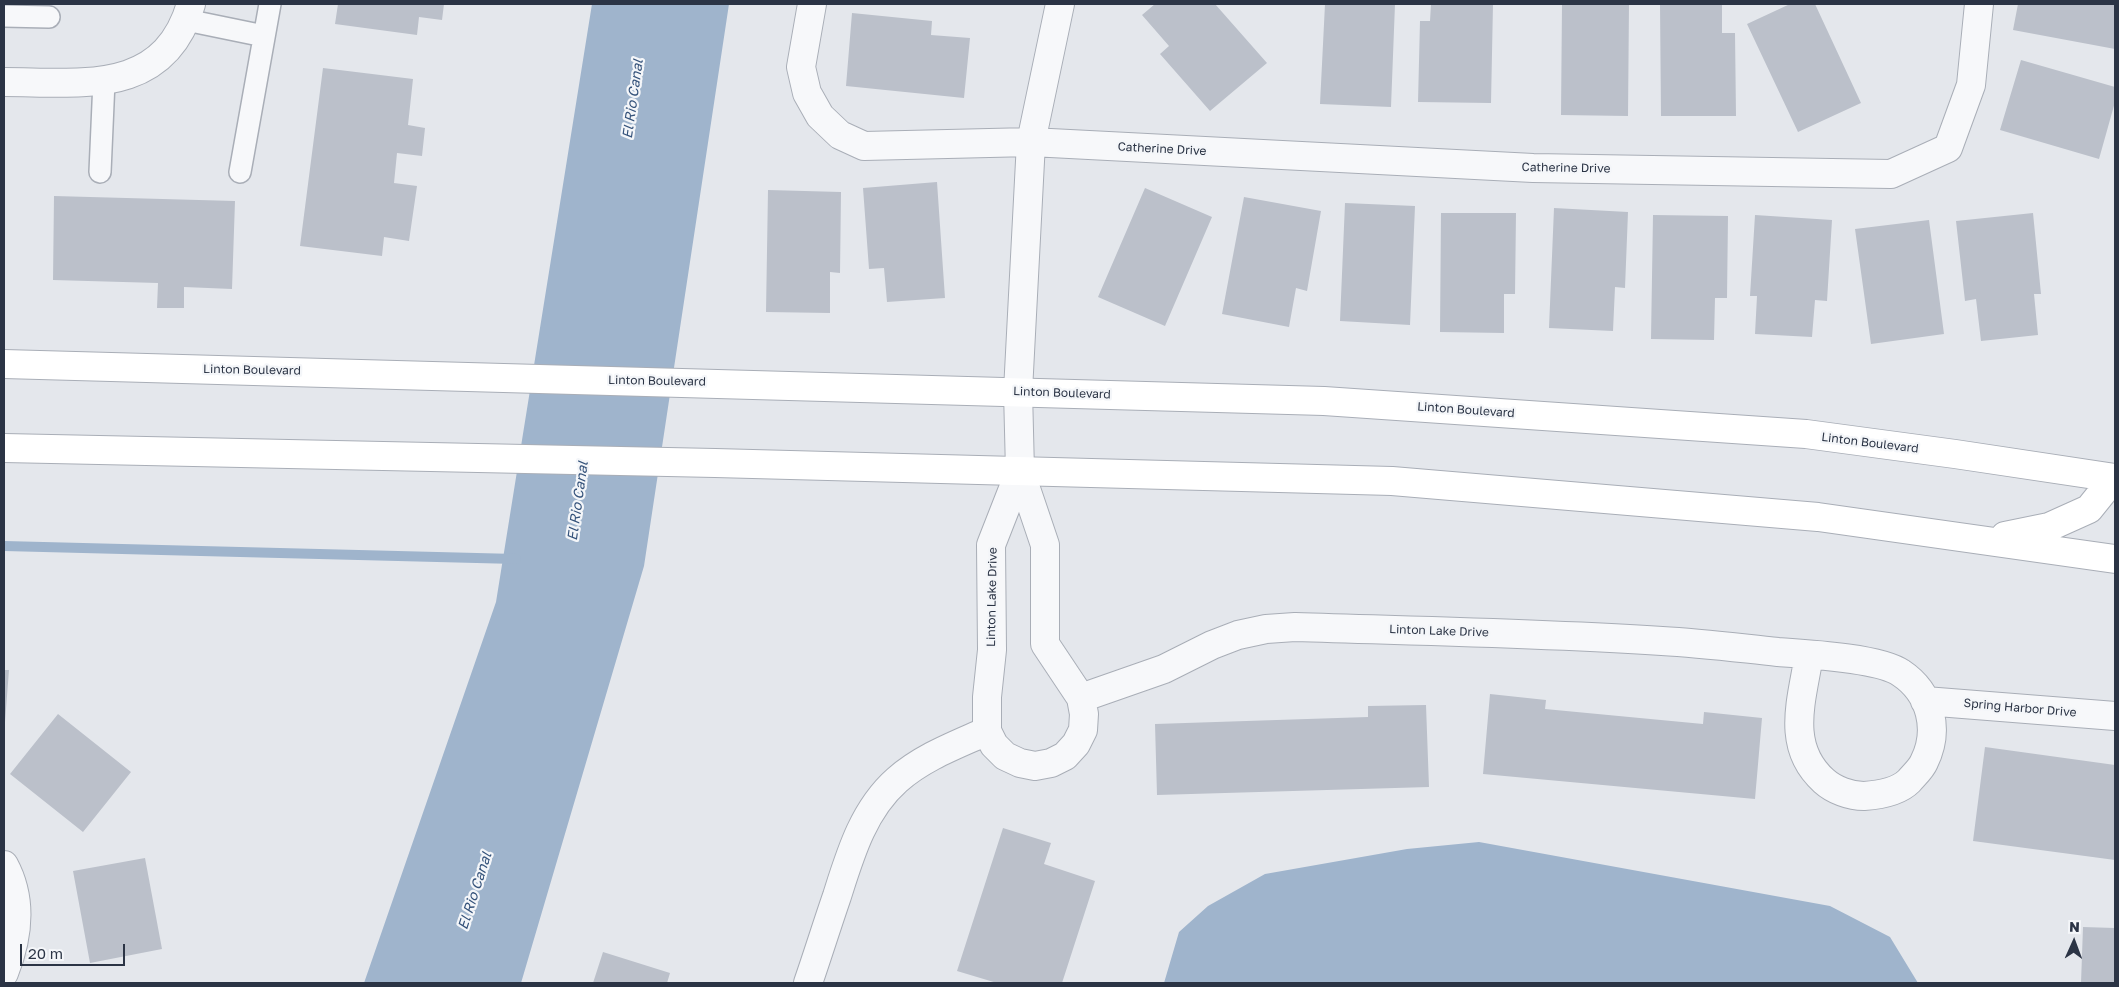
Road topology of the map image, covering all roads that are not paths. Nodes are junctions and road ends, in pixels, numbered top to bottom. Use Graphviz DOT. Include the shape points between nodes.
graph roads {
  1 [pos="270,4"];
  2 [pos="812,4"];
  3 [pos="1060,4"];
  4 [pos="1979,4"];
  5 [pos="189,12"];
  6 [pos="4,16"];
  7 [pos="49,17"];
  8 [pos="264,36"];
  9 [pos="4,82"];
  10 [pos="104,82"];
  11 [pos="1031,142"];
  12 [pos="100,172"];
  13 [pos="240,172"];
  14 [pos="4,364"];
  15 [pos="1018,391"];
  16 [pos="4,448"];
  17 [pos="1020,471"];
  18 [pos="2115,477"];
  19 [pos="1984,540"];
  20 [pos="2115,558"];
  21 [pos="1809,654"];
  22 [pos="1081,698"];
  23 [pos="1925,700"];
  24 [pos="2115,716"];
  25 [pos="987,731"];
  26 [pos="4,865"];
  27 [pos="4,973"];
  28 [pos="808,983"];
  1 -- 8 [label="lane"];
  2 -- 11 [label="street, Catherine Drive" via="801,67 807,93 820,116 840,134 864,146"];
  3 -- 11 [label="street"];
  4 -- 11 [label="street, Catherine Drive" via="1971,85 1948,148 1891,174 1533,168"];
  5 -- 8 [label="lane"];
  5 -- 10 [label="street" via="173,42 156,60 134,74"];
  6 -- 7 [label="lane"];
  8 -- 13 [label="lane"];
  9 -- 10 [label="street"];
  10 -- 12 [label="lane"];
  11 -- 15 [label="street"];
  14 -- 15 [label="main road, Linton Boulevard"];
  15 -- 17 [label="street"];
  15 -- 18 [label="main road, Linton Boulevard" via="1324,401 1681,424 1806,434"];
  16 -- 17 [label="main road"];
  17 -- 19 [label="main road" via="1392,481 1818,518"];
  17 -- 22 [label="street" via="1045,545 1045,644"];
  17 -- 25 [label="street, Linton Lake Drive" via="991,545 992,650"];
  18 -- 19 [label="main road" via="2089,510 2050,527"];
  19 -- 20 [label="main road"];
  21 -- 22 [label="street, Linton Lake Drive" via="1550,634 1295,627 1238,635 1164,669"];
  21 -- 23 [label="street, Linton Lake Drive" via="1875,663 1900,672 1920,689"];
  21 -- 23 [label="street, Linton Lake Drive" via="1799,720 1801,746 1812,770 1831,788 1856,796 1882,794 1906,784 1923,764 1932,739 1931,713"];
  22 -- 25 [label="street" via="1083,730 1065,756 1051,763 1035,766 1005,756"];
  23 -- 24 [label="street, Spring Harbor Drive"];
  25 -- 28 [label="street" via="918,764 896,780 878,801 852,849"];
  26 -- 27 [label="street" via="16,898 18,925"];
}
